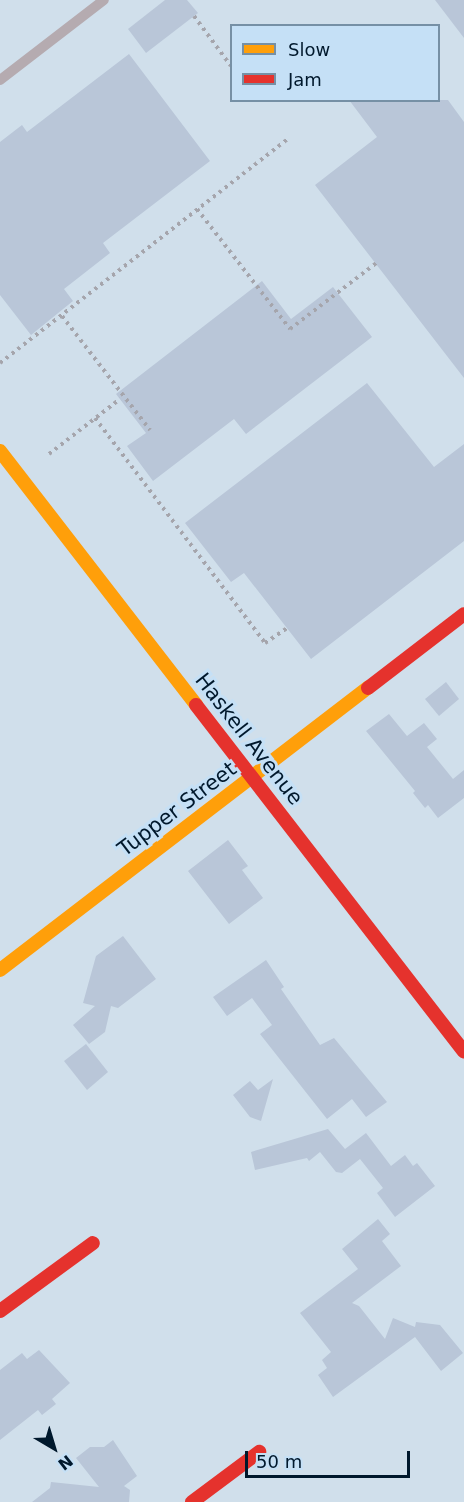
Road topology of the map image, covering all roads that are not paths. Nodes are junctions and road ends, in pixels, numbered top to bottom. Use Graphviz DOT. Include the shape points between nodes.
graph roads {
  1 [pos="105,0"];
  2 [pos="0,80"];
  3 [pos="0,452"];
  4 [pos="464,614"];
  5 [pos="252,777"];
  6 [pos="0,970"];
  7 [pos="464,1052"];
  8 [pos="93,1243"];
  9 [pos="0,1311"];
  10 [pos="259,1452"];
  11 [pos="192,1502"];
  1 -- 2 [label="lane"];
  3 -- 5 [label="street, Haskell Avenue"];
  4 -- 5 [label="street, Tupper Street"];
  5 -- 6 [label="street, Tupper Street"];
  5 -- 7 [label="street, Haskell Avenue"];
  8 -- 9 [label="street"];
  10 -- 11 [label="street"];
}
